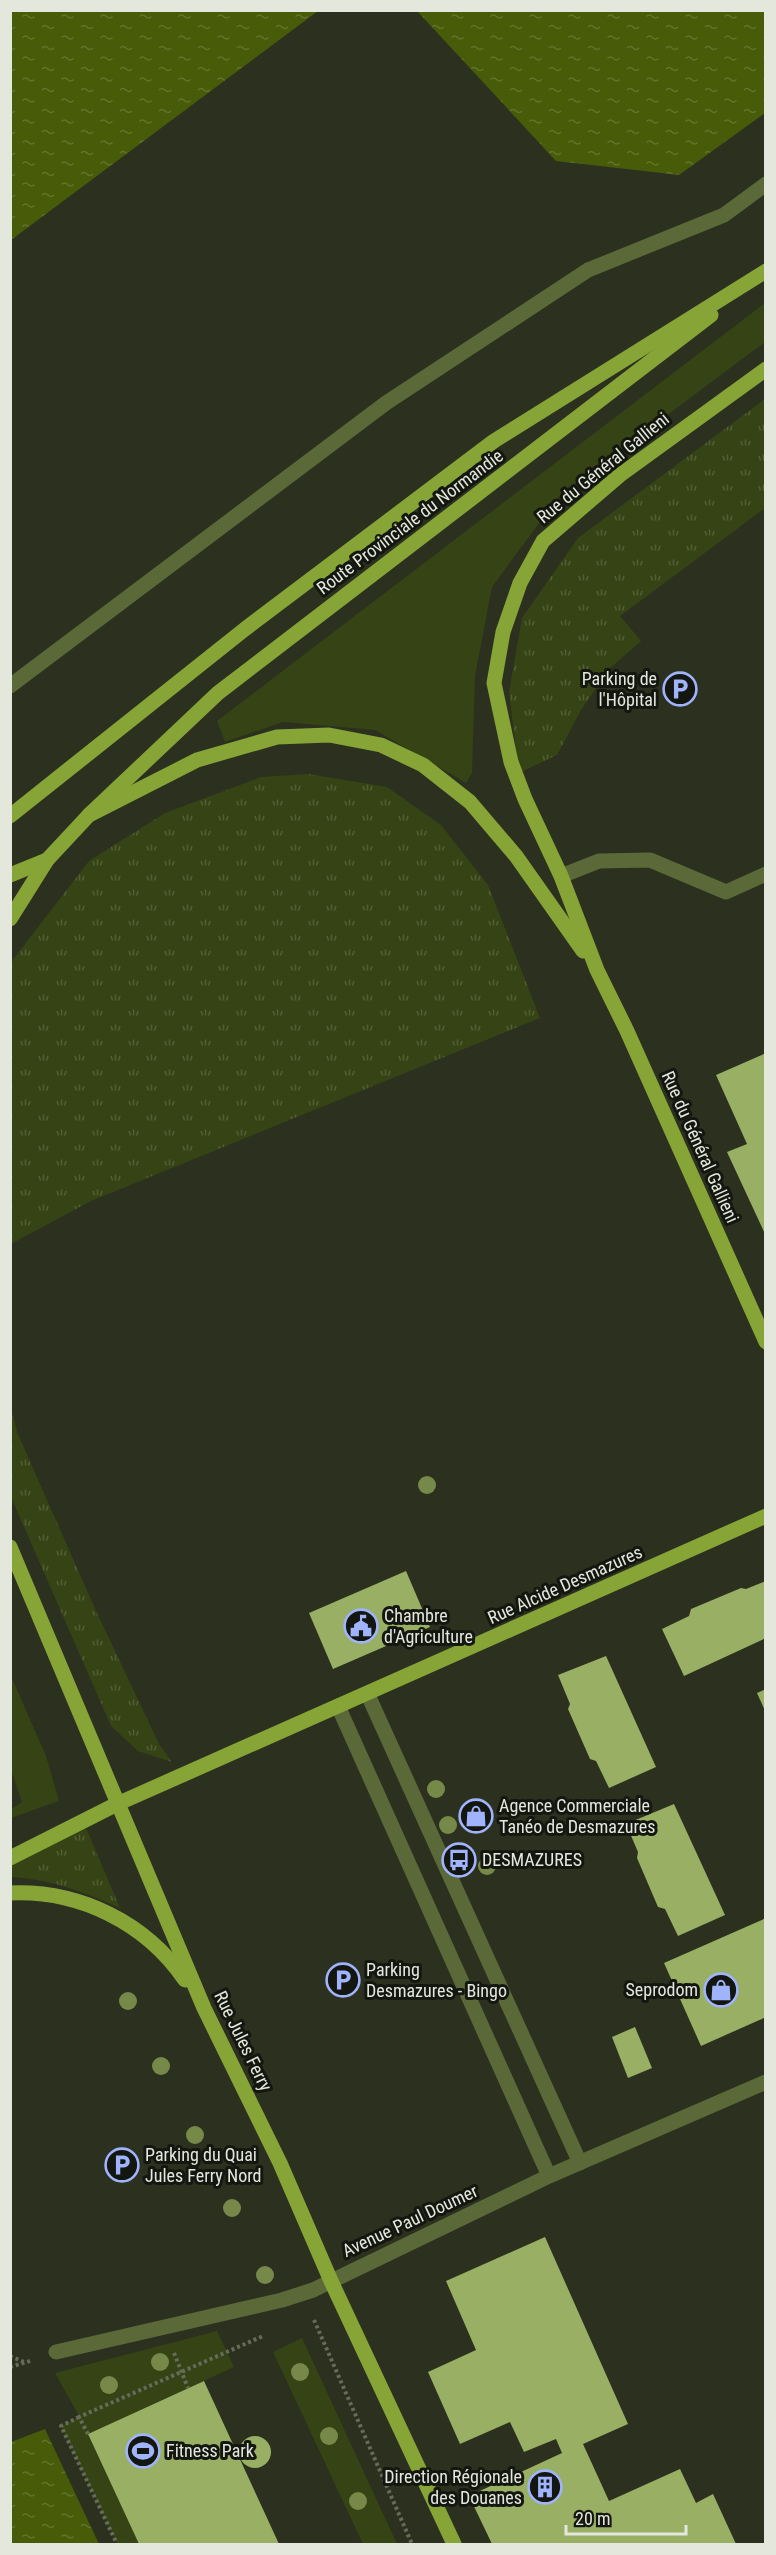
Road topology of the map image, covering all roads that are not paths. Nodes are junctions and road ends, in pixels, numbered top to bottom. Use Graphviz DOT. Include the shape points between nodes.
graph roads {
  1 [pos="765,184"];
  2 [pos="765,273"];
  3 [pos="765,369"];
  4 [pos="10,686"];
  5 [pos="89,814"];
  6 [pos="10,816"];
  7 [pos="47,860"];
  8 [pos="765,874"];
  9 [pos="10,875"];
  10 [pos="561,876"];
  11 [pos="10,919"];
  12 [pos="597,970"];
  13 [pos="765,1342"];
  14 [pos="765,1516"];
  15 [pos="10,1547"];
  16 [pos="368,1695"];
  17 [pos="338,1706"];
  18 [pos="117,1804"];
  19 [pos="10,1858"];
  20 [pos="10,1893"];
  21 [pos="204,2008"];
  22 [pos="765,2082"];
  23 [pos="580,2163"];
  24 [pos="549,2176"];
  25 [pos="331,2281"];
  26 [pos="56,2352"];
  27 [pos="454,2544"];
  1 -- 4 [label="street" via="724,215 588,270 386,403"];
  2 -- 5 [label="main road, Route Provinciale du Normandie" via="218,693"];
  2 -- 6 [label="main road" via="494,441 245,629"];
  3 -- 10 [label="main road, Rue du Général Gallieni" via="620,474 543,541 520,583 503,632 494,683 511,762"];
  5 -- 7 [label="main road, Rue du Général Gallieni"];
  5 -- 12 [label="main road, Rue du Général Gallieni" via="197,760 277,736 329,735 381,745 423,765 470,802 516,856"];
  7 -- 9 [label="main road"];
  7 -- 11 [label="main road"];
  8 -- 10 [label="street" via="726,892 650,860 599,861"];
  10 -- 12 [label="main road, Rue du Général Gallieni"];
  12 -- 13 [label="main road, Rue du Général Gallieni"];
  14 -- 16 [label="main road, Rue Alcide Desmazures"];
  15 -- 18 [label="main road, Rue Jules Ferry"];
  16 -- 17 [label="main road, Rue Alcide Desmazures"];
  16 -- 23 [label="street"];
  17 -- 18 [label="main road, Rue Alcide Desmazures"];
  17 -- 24 [label="street"];
  18 -- 19 [label="main road, Rue Alcide Desmazures"];
  18 -- 21 [label="main road, Rue Jules Ferry"];
  20 -- 21 [label="main road" via="63,1897 124,1922 156,1944"];
  21 -- 25 [label="main road, Rue Jules Ferry" via="280,2163"];
  22 -- 23 [label="street, Avenue Paul Doumer"];
  23 -- 24 [label="street, Avenue Paul Doumer"];
  24 -- 25 [label="street, Avenue Paul Doumer"];
  25 -- 26 [label="street, Avenue Paul Doumer" via="282,2300"];
  25 -- 27 [label="main road, Rue Jules Ferry"];
}
